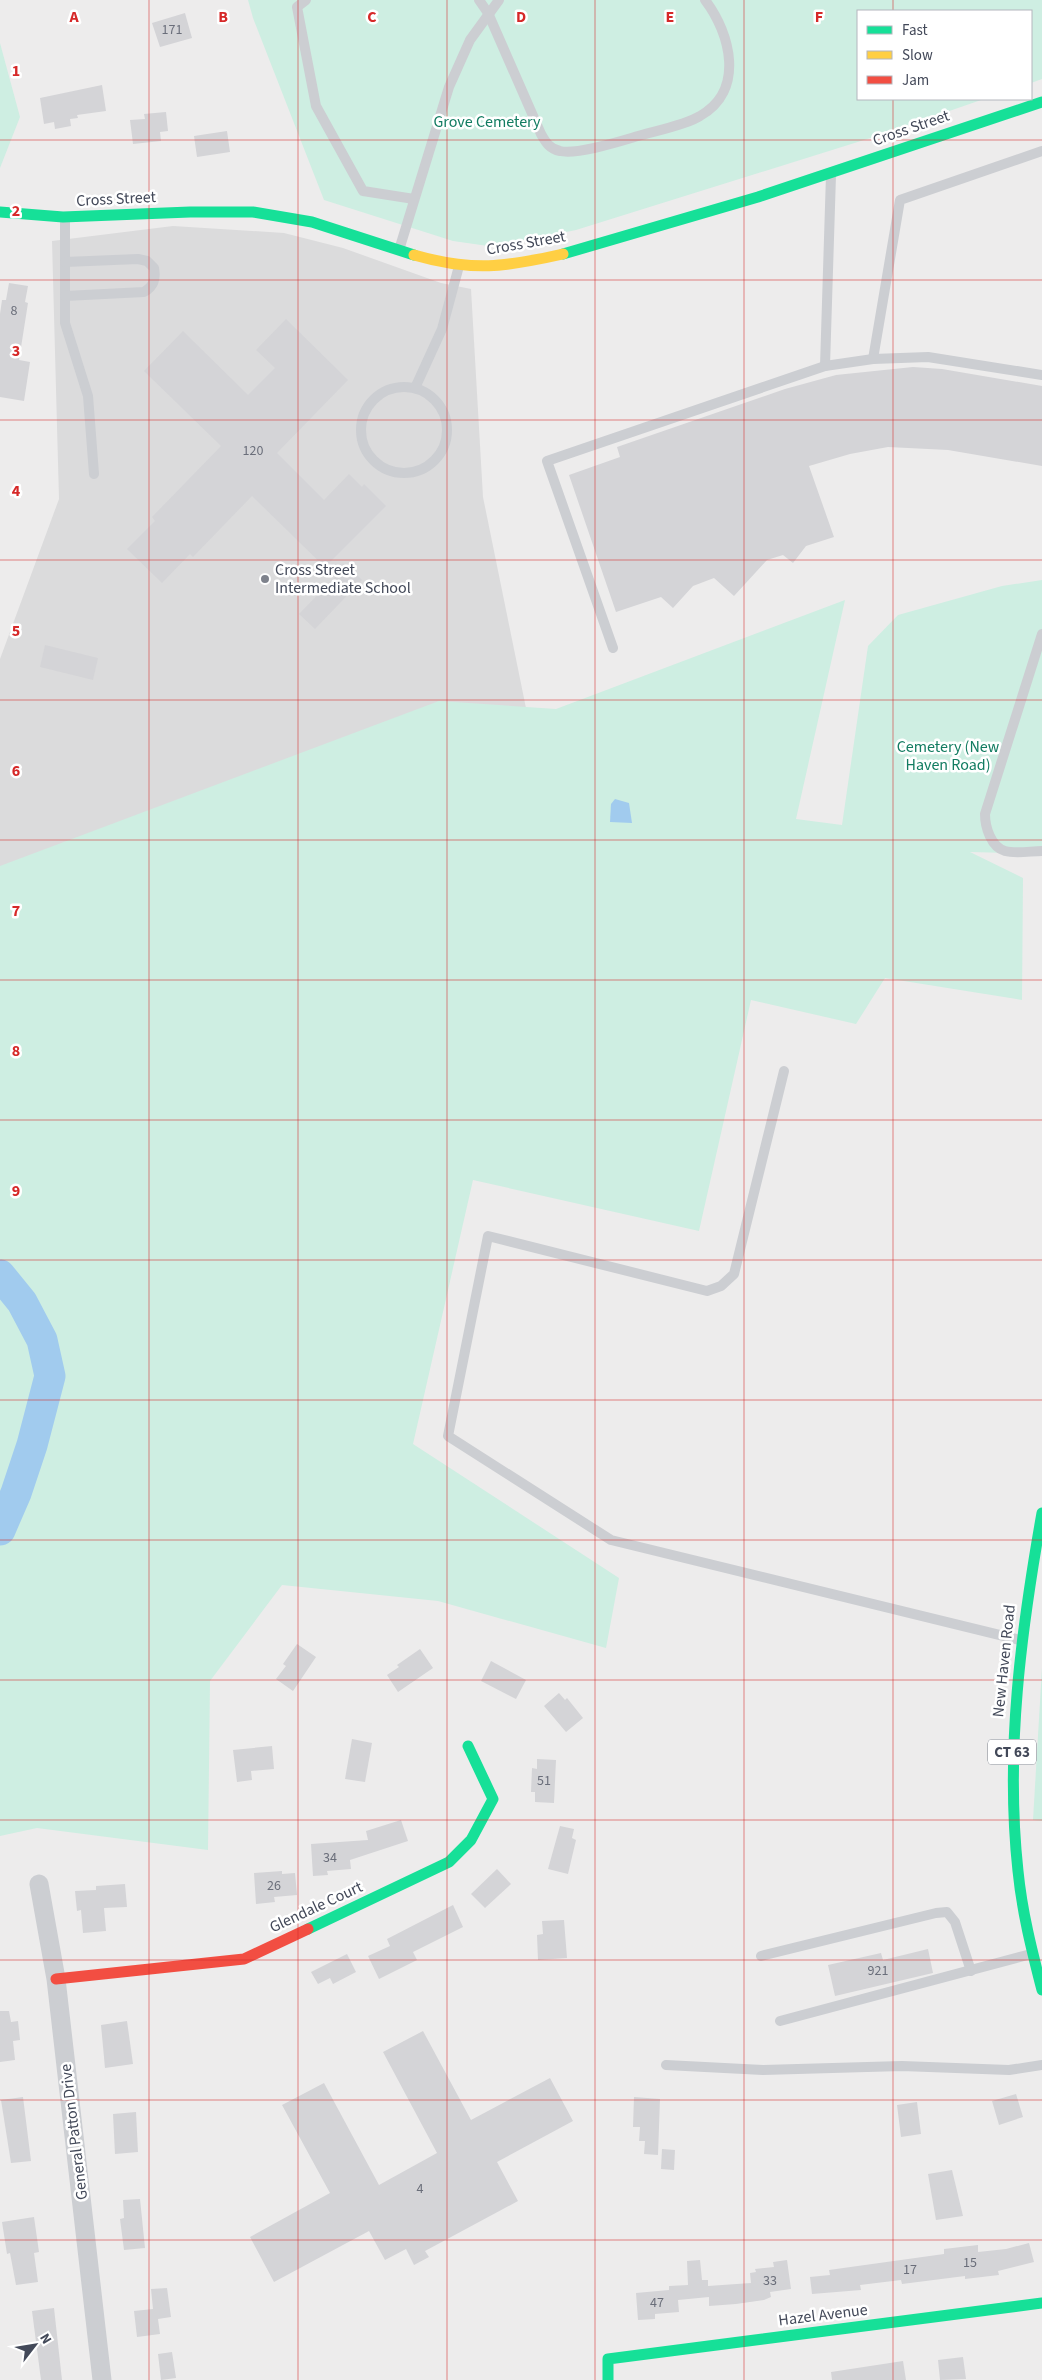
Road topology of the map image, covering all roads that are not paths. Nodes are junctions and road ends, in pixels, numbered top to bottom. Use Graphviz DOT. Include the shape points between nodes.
graph roads {
  1 [pos="306,0"];
  2 [pos="479,0"];
  3 [pos="499,0"];
  4 [pos="705,0"];
  5 [pos="488,13"];
  6 [pos="1042,102"];
  7 [pos="1042,151"];
  8 [pos="831,172"];
  9 [pos="414,199"];
  10 [pos="0,212"];
  11 [pos="65,218"];
  12 [pos="399,251"];
  13 [pos="65,262"];
  14 [pos="460,265"];
  15 [pos="65,296"];
  16 [pos="873,359"];
  17 [pos="825,366"];
  18 [pos="1042,375"];
  19 [pos="415,388"];
  20 [pos="94,474"];
  21 [pos="1042,634"];
  22 [pos="613,648"];
  23 [pos="1042,851"];
  24 [pos="784,1071"];
  25 [pos="1042,1513"];
  26 [pos="1021,1640"];
  27 [pos="468,1746"];
  28 [pos="39,1884"];
  29 [pos="1031,1954"];
  30 [pos="761,1956"];
  31 [pos="971,1971"];
  32 [pos="56,1979"];
  33 [pos="1042,1990"];
  34 [pos="780,2021"];
  35 [pos="666,2065"];
  36 [pos="1042,2065"];
  37 [pos="1042,2303"];
  38 [pos="102,2380"];
  39 [pos="608,2380"];
  1 -- 9 [label="lane" via="297,7 316,106 362,191"];
  2 -- 5 [label="lane"];
  3 -- 5 [label="lane"];
  4 -- 5 [label="lane" via="722,30 731,72 716,102 690,120 606,146 561,151 548,146 541,134"];
  5 -- 9 [label="lane" via="470,40 449,86"];
  6 -- 8 [label="street, Cross Street"];
  7 -- 16 [label="lane" via="900,200"];
  8 -- 14 [label="street, Cross Street" via="596,246 520,264"];
  8 -- 17 [label="lane"];
  9 -- 12 [label="lane"];
  10 -- 11 [label="street, Cross Street"];
  11 -- 12 [label="street, Cross Street" via="158,212 256,212 316,222"];
  11 -- 13 [label="lane"];
  12 -- 14 [label="street, Cross Street"];
  13 -- 15 [label="lane"];
  13 -- 15 [label="lane" via="138,259 147,261 154,268 156,277 151,288 144,292"];
  14 -- 19 [label="lane" via="442,329"];
  15 -- 20 [label="lane" via="66,324 88,396"];
  16 -- 17 [label="lane"];
  16 -- 18 [label="lane" via="928,357"];
  17 -- 22 [label="lane" via="548,461"];
  19 -- 19 [label="lane" via="428,394 438,405 445,418 447,432 444,446 425,468 397,473 372,460 361,435 362,421 375,397 387,390"];
  21 -- 23 [label="lane" via="985,814 988,833 1005,851"];
  24 -- 26 [label="lane" via="734,1274 721,1286 707,1291 488,1236 448,1436 611,1540"];
  25 -- 26 [label="street, New Haven Road / CT 63"];
  26 -- 29 [label="street, New Haven Road / CT 63" via="1012,1743 1014,1838"];
  27 -- 32 [label="street, Glendale Court" via="493,1799 471,1840 449,1862 244,1958"];
  28 -- 32 [label="street, General Patton Drive"];
  29 -- 31 [label="lane"];
  29 -- 33 [label="street, New Haven Road / CT 63"];
  30 -- 31 [label="lane" via="947,1912 955,1922"];
  31 -- 34 [label="lane"];
  32 -- 38 [label="street, General Patton Drive"];
  35 -- 36 [label="lane" via="763,2070 902,2066 1009,2070"];
  37 -- 39 [label="street, Hazel Avenue" via="608,2359"];
}
